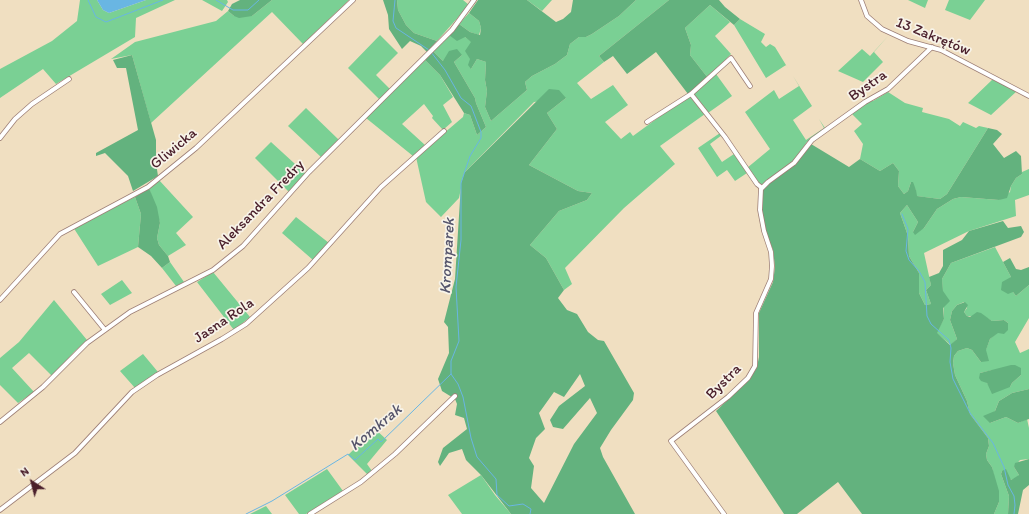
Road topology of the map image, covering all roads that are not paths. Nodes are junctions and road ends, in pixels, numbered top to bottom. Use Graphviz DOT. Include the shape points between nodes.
graph roads {
  1 [pos="353,0"];
  2 [pos="474,0"];
  3 [pos="861,0"];
  4 [pos="932,47"];
  5 [pos="69,80"];
  6 [pos="750,86"];
  7 [pos="691,94"];
  8 [pos="1029,96"];
  9 [pos="647,122"];
  10 [pos="444,131"];
  11 [pos="0,138"];
  12 [pos="762,188"];
  13 [pos="74,292"];
  14 [pos="0,300"];
  15 [pos="105,330"];
  16 [pos="455,396"];
  17 [pos="0,422"];
  18 [pos="0,510"];
  19 [pos="310,514"];
  20 [pos="724,514"];
  1 -- 14 [label="street, Gliwicka" via="196,148 148,186 60,234"];
  2 -- 15 [label="street, Aleksandra Fredry" via="452,30 309,172 243,246 213,270 141,306"];
  3 -- 4 [label="street, 13 Zakrętów" via="866,16 876,25 908,41"];
  4 -- 8 [label="street, 13 Zakrętów"];
  4 -- 12 [label="street, Bystra" via="888,89 865,102 812,140 794,163"];
  5 -- 11 [label="street" via="32,104 15,119"];
  6 -- 7 [label="street" via="731,58"];
  7 -- 9 [label="street"];
  7 -- 12 [label="street"];
  10 -- 18 [label="street, Jasna Rola" via="381,187 308,268 246,324 132,392 74,453"];
  12 -- 20 [label="street, Bystra" via="760,210 772,266 771,279 756,313 755,366 748,378 728,397 671,440"];
  13 -- 15 [label="street"];
  15 -- 17 [label="street, Aleksandra Fredry" via="74,354 43,388"];
  16 -- 19 [label="street" via="395,454 361,482"];
}
